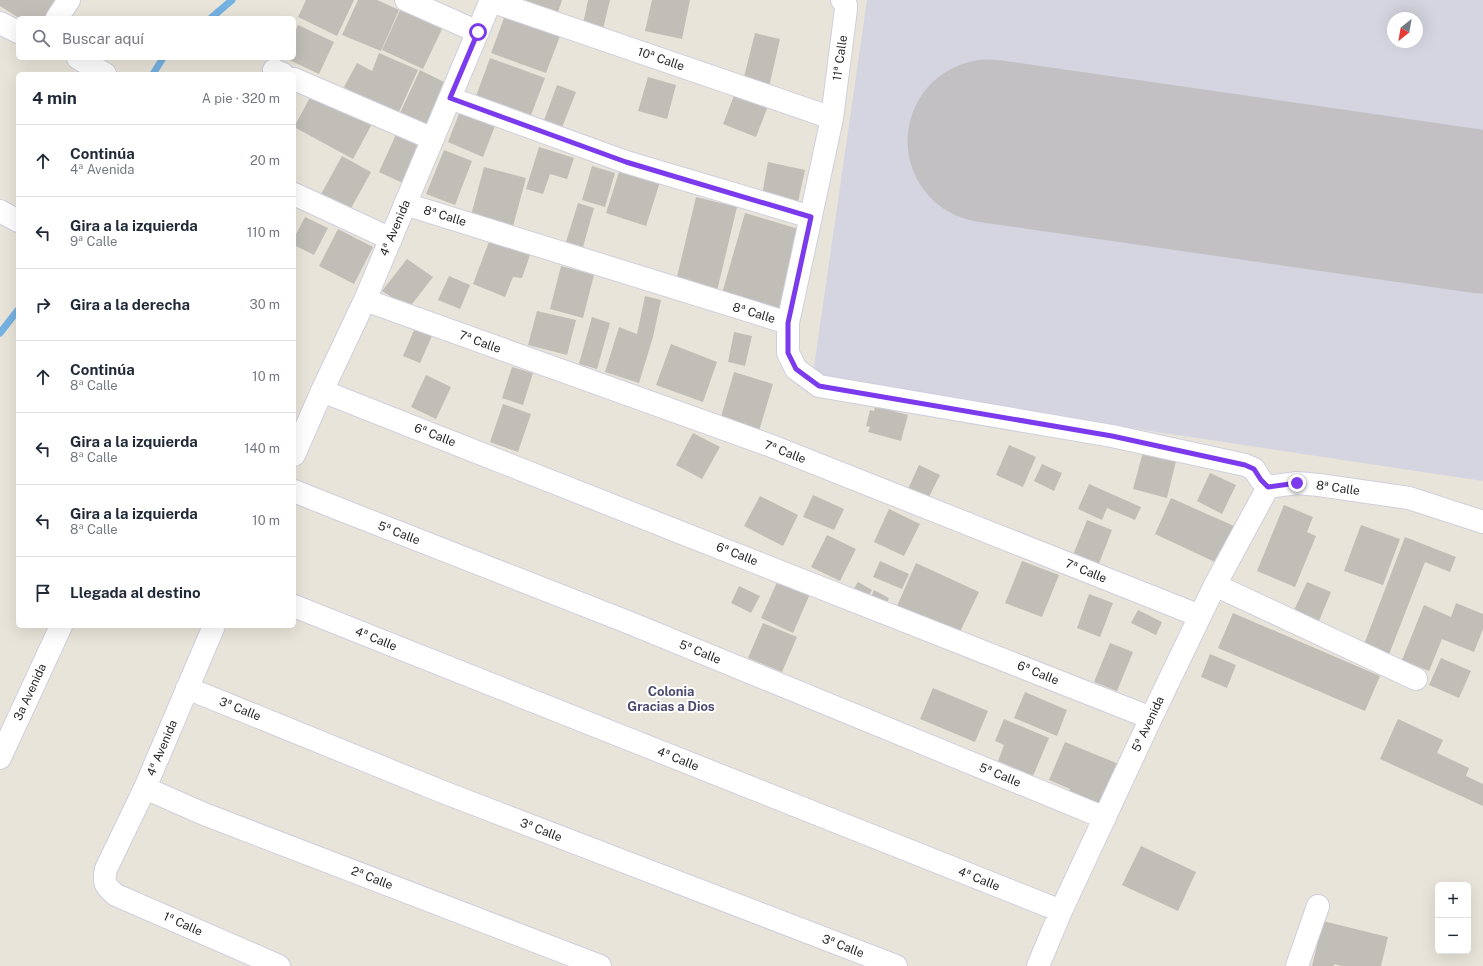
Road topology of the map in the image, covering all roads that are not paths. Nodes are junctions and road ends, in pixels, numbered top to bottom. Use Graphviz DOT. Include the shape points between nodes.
graph roads {
  1 [pos="69,0"];
  2 [pos="406,0"];
  3 [pos="491,0"];
  4 [pos="842,0"];
  5 [pos="58,16"];
  6 [pos="0,23"];
  7 [pos="16,31"];
  8 [pos="478,32"];
  9 [pos="81,60"];
  10 [pos="102,72"];
  11 [pos="296,80"];
  12 [pos="450,98"];
  13 [pos="832,118"];
  14 [pos="433,139"];
  15 [pos="296,195"];
  16 [pos="405,204"];
  17 [pos="0,211"];
  18 [pos="811,217"];
  19 [pos="16,220"];
  20 [pos="391,239"];
  21 [pos="365,300"];
  22 [pos="788,323"];
  23 [pos="322,391"];
  24 [pos="296,450"];
  25 [pos="1268,487"];
  26 [pos="296,492"];
  27 [pos="1483,522"];
  28 [pos="1215,585"];
  29 [pos="296,607"];
  30 [pos="1200,616"];
  31 [pos="60,628"];
  32 [pos="213,628"];
  33 [pos="1416,679"];
  34 [pos="187,688"];
  35 [pos="1151,718"];
  36 [pos="0,758"];
  37 [pos="145,788"];
  38 [pos="1104,818"];
  39 [pos="106,869"];
  40 [pos="1318,906"];
  41 [pos="1061,911"];
  42 [pos="279,966"];
  43 [pos="600,966"];
  44 [pos="896,966"];
  45 [pos="1038,966"];
  46 [pos="1297,966"];
  1 -- 5 [label="street"];
  2 -- 8 [label="street"];
  3 -- 8 [label="street, 4ª Avenida"];
  3 -- 13 [label="street, 10ª Calle"];
  4 -- 13 [label="street, 11ª Calle" via="846,9"];
  6 -- 7 [label="street"];
  8 -- 12 [label="street, 4ª Avenida"];
  9 -- 10 [label="street"];
  11 -- 14 [label="street"];
  12 -- 14 [label="street, 4ª Avenida"];
  12 -- 18 [label="street" via="626,162"];
  13 -- 18 [label="street, 11ª Calle"];
  14 -- 16 [label="street, 4ª Avenida"];
  15 -- 20 [label="street"];
  16 -- 20 [label="street, 4ª Avenida"];
  16 -- 22 [label="street, 8ª Calle"];
  17 -- 19 [label="street"];
  18 -- 22 [label="street, 11ª Calle"];
  20 -- 21 [label="street, 4ª Avenida"];
  21 -- 23 [label="street, 4ª Avenida"];
  21 -- 30 [label="street, 7ª Calle" via="769,446"];
  22 -- 25 [label="street, 8ª Calle" via="788,353 796,369 819,386 1112,436 1245,465 1254,469"];
  23 -- 24 [label="street, 4ª Avenida"];
  23 -- 35 [label="street, 6ª Calle"];
  25 -- 27 [label="street, 8ª Calle" via="1297,483 1409,498"];
  25 -- 28 [label="street, 5ª Avenida"];
  26 -- 38 [label="street, 5ª Calle" via="630,623"];
  28 -- 30 [label="street, 5ª Avenida"];
  28 -- 33 [label="street"];
  29 -- 41 [label="street, 4ª Calle"];
  30 -- 35 [label="street, 5ª Avenida"];
  31 -- 36 [label="street, 3a Avenida"];
  32 -- 34 [label="street, 4ª Avenida"];
  34 -- 37 [label="street, 4ª Avenida"];
  34 -- 44 [label="street, 3ª Calle" via="451,795"];
  35 -- 38 [label="street, 5ª Avenida"];
  37 -- 39 [label="street, 4ª Avenida"];
  37 -- 43 [label="street, 2ª Calle" via="219,820"];
  38 -- 41 [label="street, 5ª Avenida"];
  39 -- 42 [label="street, 1ª Calle" via="105,884 116,895"];
  40 -- 46 [label="street"];
  41 -- 45 [label="street, 5ª Avenida"];
}
